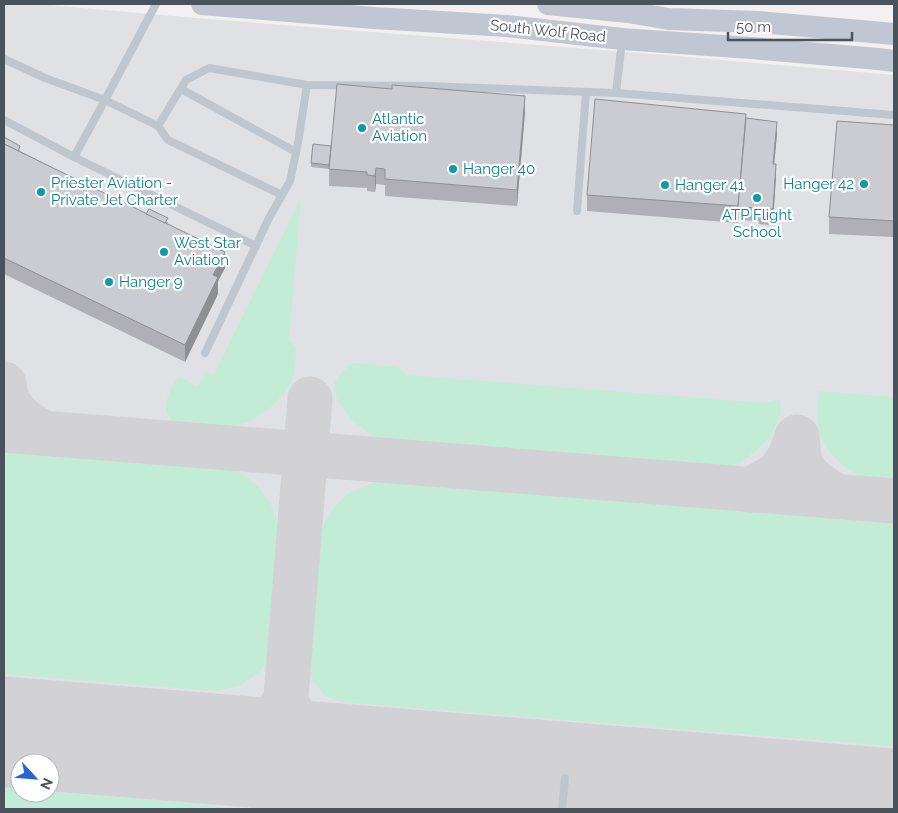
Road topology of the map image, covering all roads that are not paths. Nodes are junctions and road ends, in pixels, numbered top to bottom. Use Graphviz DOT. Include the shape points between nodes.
graph roads {
  1 [pos="156,4"];
  2 [pos="202,4"];
  3 [pos="548,4"];
  4 [pos="894,34"];
  5 [pos="622,40"];
  6 [pos="4,58"];
  7 [pos="894,61"];
  8 [pos="307,85"];
  9 [pos="180,89"];
  10 [pos="586,92"];
  11 [pos="616,93"];
  12 [pos="105,100"];
  13 [pos="894,115"];
  14 [pos="4,120"];
  15 [pos="158,126"];
  16 [pos="296,152"];
  17 [pos="74,157"];
  18 [pos="282,195"];
  19 [pos="577,210"];
  20 [pos="256,246"];
  21 [pos="205,353"];
  22 [pos="565,778"];
  23 [pos="562,809"];
  1 -- 12 [label="lane"];
  2 -- 5 [label="main road, South Wolf Road" via="507,26"];
  3 -- 4 [label="main road, South Wolf Road" via="669,19 759,22"];
  5 -- 7 [label="main road, South Wolf Road"];
  5 -- 11 [label="lane"];
  6 -- 12 [label="lane" via="45,78"];
  8 -- 9 [label="lane" via="209,68 186,80"];
  8 -- 10 [label="lane"];
  8 -- 16 [label="lane"];
  9 -- 15 [label="lane"];
  9 -- 16 [label="lane"];
  10 -- 11 [label="lane"];
  10 -- 19 [label="lane"];
  11 -- 13 [label="lane"];
  12 -- 15 [label="lane"];
  12 -- 17 [label="lane"];
  14 -- 17 [label="lane"];
  15 -- 18 [label="lane" via="168,140"];
  16 -- 18 [label="lane" via="290,181"];
  17 -- 20 [label="lane"];
  18 -- 20 [label="lane"];
  20 -- 21 [label="lane"];
  22 -- 23 [label="lane"];
}
